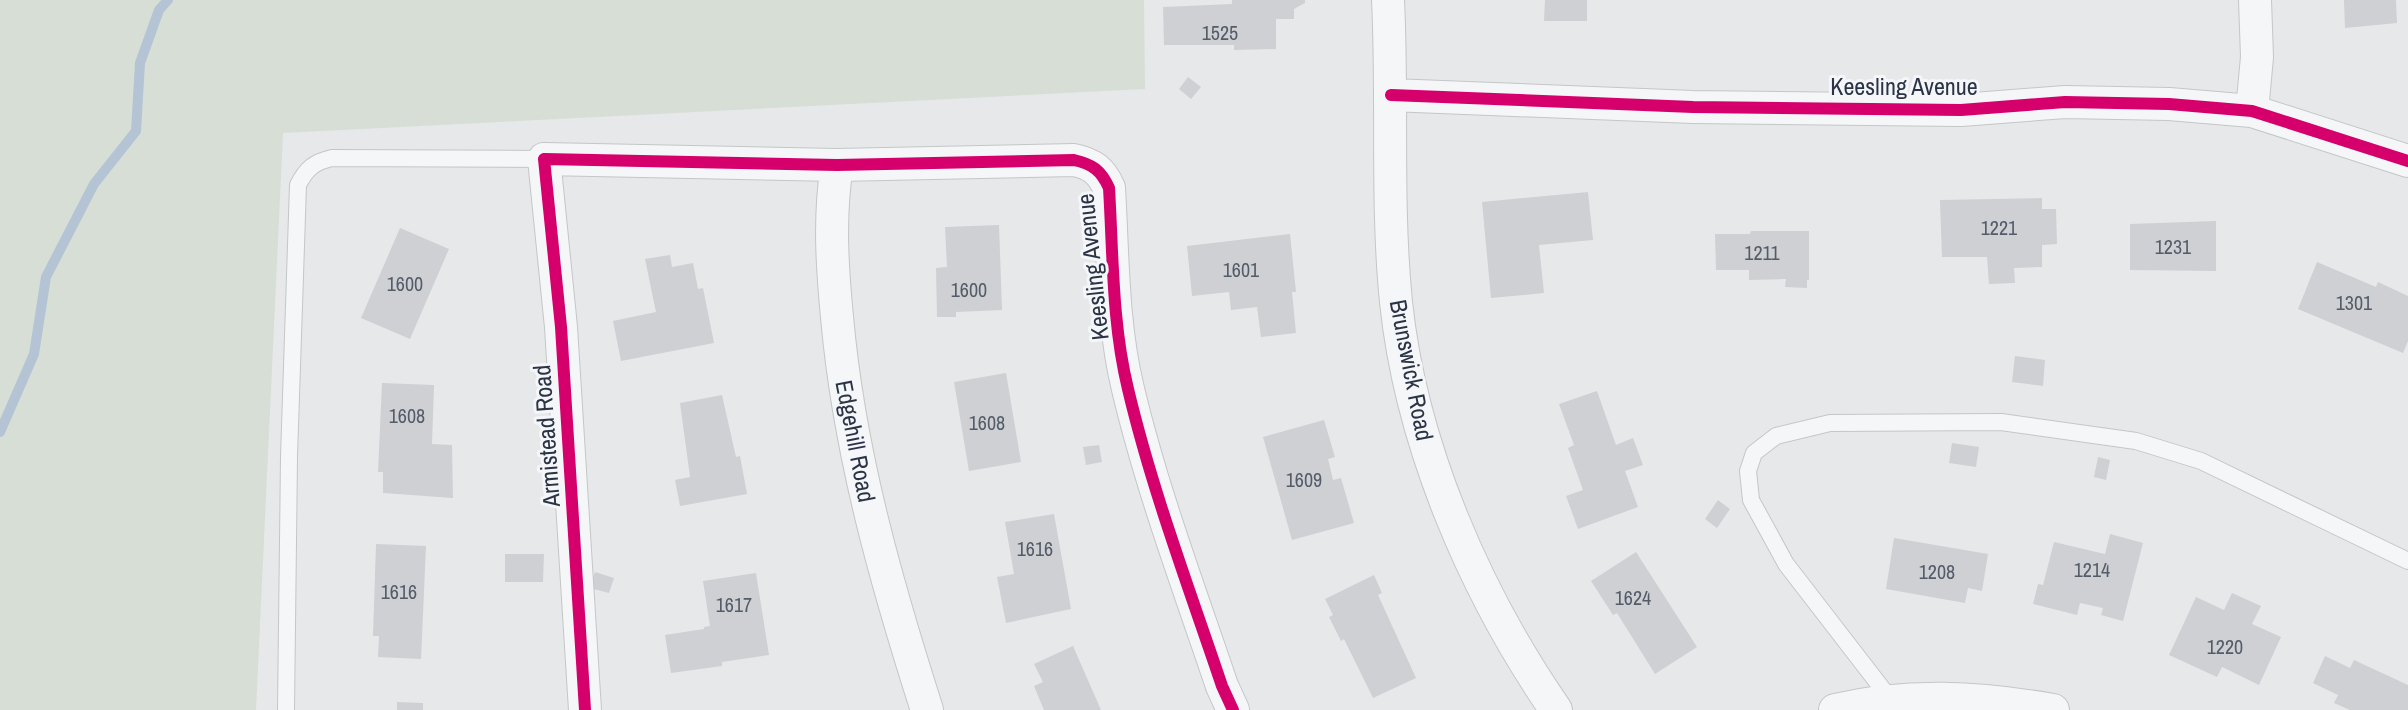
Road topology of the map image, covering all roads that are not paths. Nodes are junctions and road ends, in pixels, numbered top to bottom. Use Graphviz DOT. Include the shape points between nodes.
graph roads {
  1 [pos="1388,0"];
  2 [pos="2255,0"];
  3 [pos="1391,95"];
  4 [pos="2252,111"];
  5 [pos="544,159"];
  6 [pos="2408,161"];
  7 [pos="837,165"];
  8 [pos="2408,561"];
  9 [pos="1891,700"];
  10 [pos="286,710"];
  11 [pos="585,710"];
  12 [pos="927,710"];
  13 [pos="1233,710"];
  14 [pos="1556,710"];
  15 [pos="1835,710"];
  16 [pos="2053,710"];
  1 -- 3 [label="street, Brunswick Road"];
  2 -- 4 [label="street"];
  3 -- 4 [label="street, Keesling Avenue" via="1693,107 1961,110 2065,102"];
  3 -- 14 [label="street, Brunswick Road" via="1396,305 1430,456 1459,537 1496,615"];
  4 -- 6 [label="street, Keesling Avenue"];
  5 -- 7 [label="street, Keesling Avenue"];
  5 -- 10 [label="lane" via="332,158 305,171 298,185"];
  5 -- 11 [label="street, Armistead Road" via="561,327"];
  7 -- 12 [label="street, Edgehill Road" via="830,244 841,366 860,474"];
  7 -- 13 [label="street, Keesling Avenue" via="1074,160 1103,175 1109,188 1127,387 1161,505"];
  8 -- 9 [label="lane" via="2201,461 2136,441 2001,422 1830,423 1776,436 1754,453 1748,471 1751,500 1786,564"];
  9 -- 15 [label="street"];
  9 -- 16 [label="street" via="1973,698"];
}
